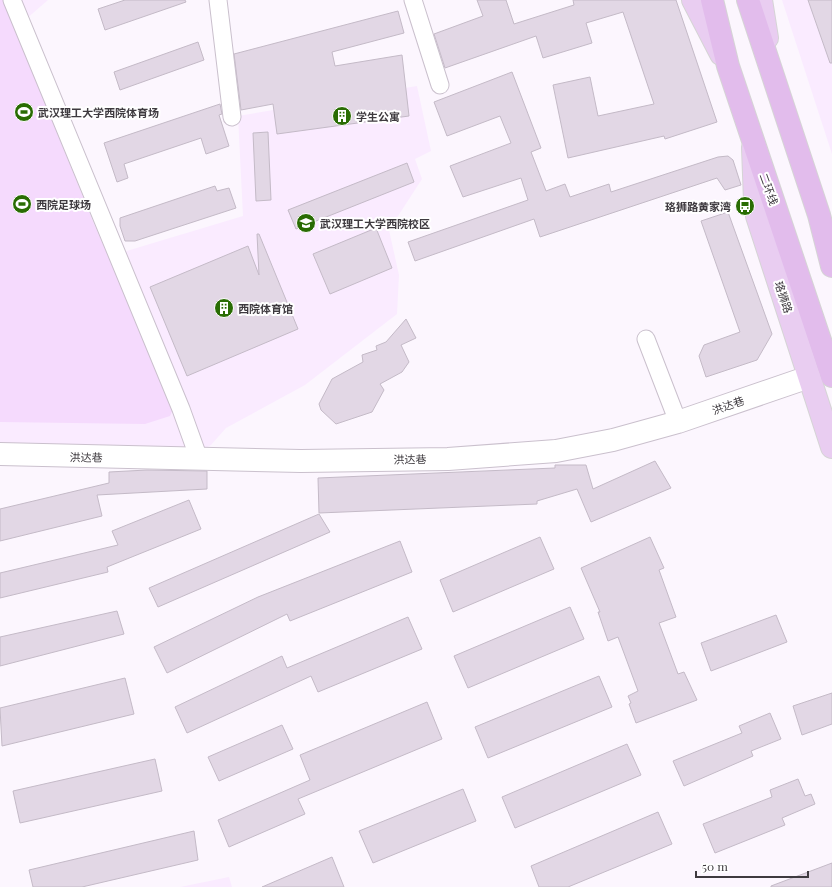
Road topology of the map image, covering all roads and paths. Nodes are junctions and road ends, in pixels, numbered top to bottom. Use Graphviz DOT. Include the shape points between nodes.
graph roads {
  1 [pos="12,0"];
  2 [pos="218,0"];
  3 [pos="413,0"];
  4 [pos="693,0"];
  5 [pos="712,0"];
  6 [pos="748,0"];
  7 [pos="761,0"];
  8 [pos="728,66"];
  9 [pos="773,74"];
  10 [pos="440,85"];
  11 [pos="232,117"];
  12 [pos="753,145"];
  13 [pos="819,215"];
  14 [pos="832,244"];
  15 [pos="832,266"];
  16 [pos="646,339"];
  17 [pos="832,376"];
  18 [pos="809,377"];
  19 [pos="678,422"];
  20 [pos="832,447"];
  21 [pos="0,454"];
  22 [pos="199,459"];
  1 -- 22 [label="street"];
  2 -- 11 [label="street"];
  3 -- 10 [label="street"];
  4 -- 8 [label="main road"];
  5 -- 8 [label="highway, 二环线"];
  6 -- 9 [label="highway"];
  7 -- 9 [label="main road"];
  8 -- 12 [label="highway, 二环线"];
  9 -- 13 [label="highway"];
  12 -- 17 [label="highway, 二环线"];
  12 -- 18 [label="main road, 珞狮路" via="757,216"];
  13 -- 14 [label="main road"];
  13 -- 15 [label="highway"];
  16 -- 19 [label="street"];
  18 -- 19 [label="street, 洪达巷"];
  18 -- 20 [label="main road, 珞狮路"];
  19 -- 22 [label="street, 洪达巷" via="613,440 556,451 448,459"];
  21 -- 22 [label="street, 洪达巷"];
}
